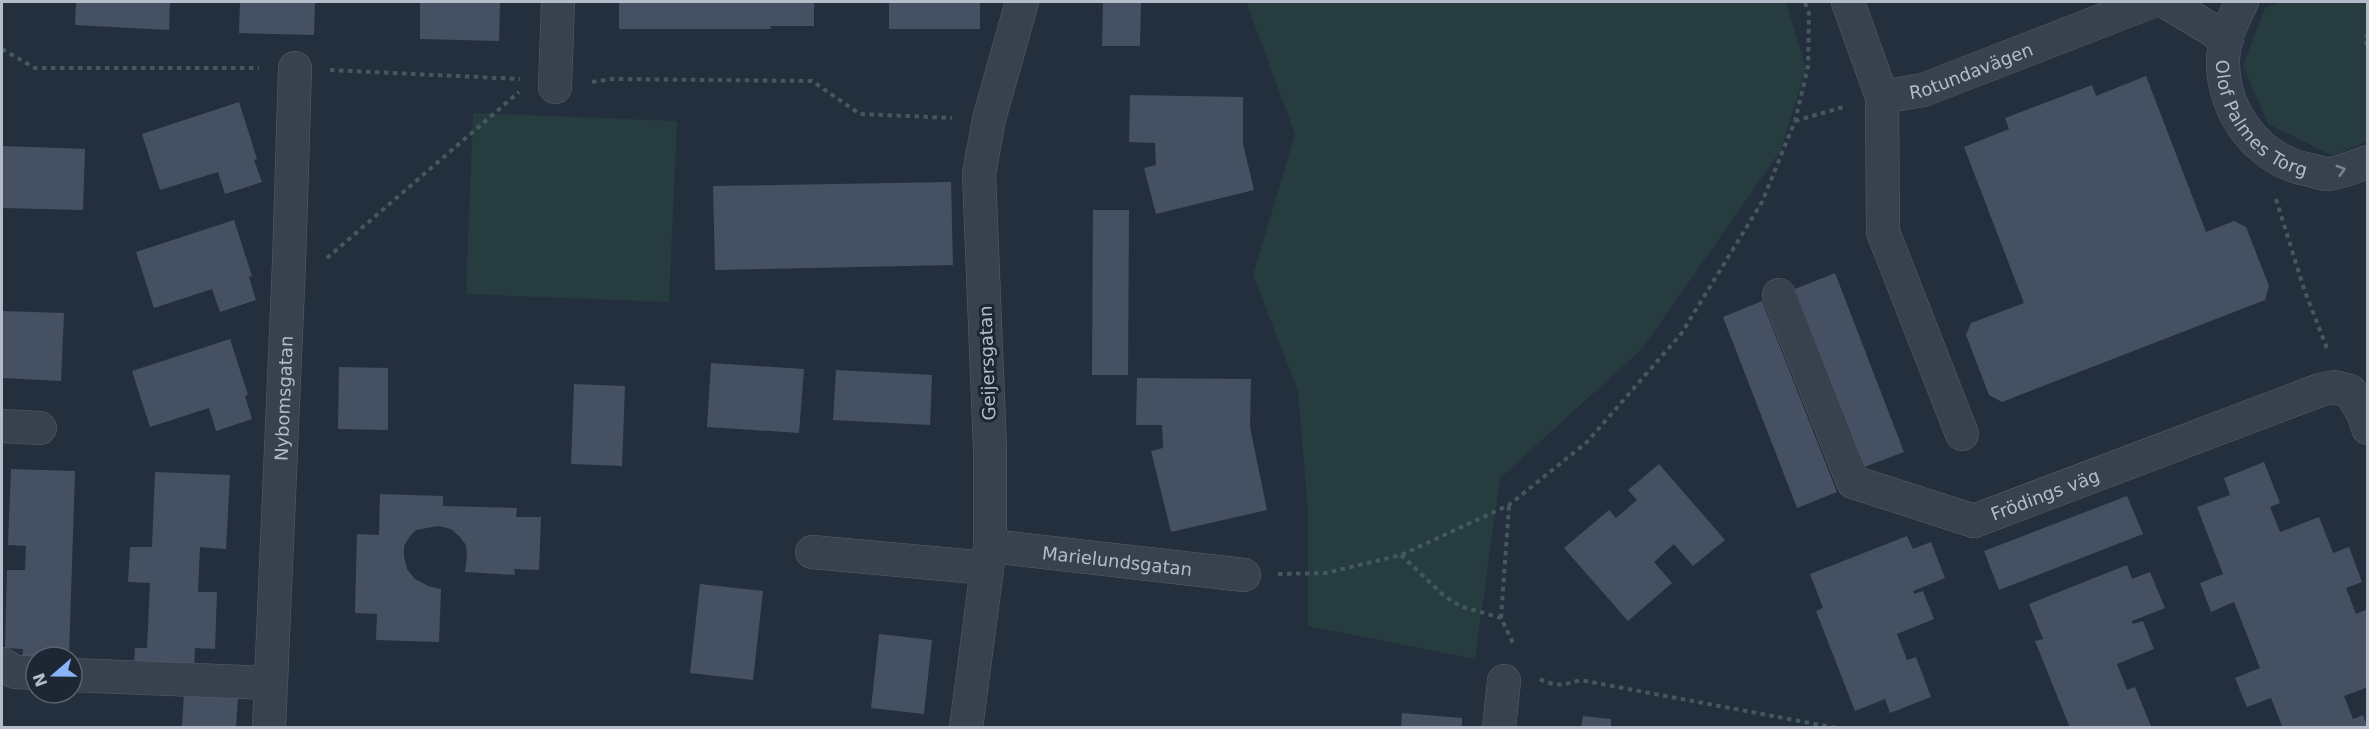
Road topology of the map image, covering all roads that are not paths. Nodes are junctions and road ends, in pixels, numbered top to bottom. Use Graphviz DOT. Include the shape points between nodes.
graph roads {
  1 [pos="558,2"];
  2 [pos="1022,2"];
  3 [pos="1848,2"];
  4 [pos="2150,2"];
  5 [pos="2166,2"];
  6 [pos="2242,2"];
  7 [pos="2227,39"];
  8 [pos="295,68"];
  9 [pos="555,87"];
  10 [pos="1882,97"];
  11 [pos="2367,162"];
  12 [pos="1779,294"];
  13 [pos="2,426"];
  14 [pos="40,428"];
  15 [pos="2367,428"];
  16 [pos="1962,435"];
  17 [pos="812,552"];
  18 [pos="988,557"];
  19 [pos="1244,575"];
  20 [pos="2,664"];
  21 [pos="24,672"];
  22 [pos="84,675"];
  23 [pos="1504,681"];
  24 [pos="271,683"];
  25 [pos="269,728"];
  26 [pos="966,728"];
  27 [pos="1499,728"];
  1 -- 9 [label="street"];
  2 -- 18 [label="street, Geijersgatan" via="989,119 979,174 990,449"];
  3 -- 10 [label="street, Rotundavägen"];
  4 -- 10 [label="street, Rotundavägen" via="1923,90"];
  5 -- 7 [label="street"];
  6 -- 7 [label="street, Olof Palmes Torg"];
  7 -- 11 [label="street, Olof Palmes Torg, one-way" via="2223,61 2227,97 2240,121 2276,159 2328,174"];
  8 -- 24 [label="street, Nybomsgatan"];
  10 -- 16 [label="street" via="1883,232"];
  12 -- 15 [label="street, Frödings väg" via="1853,482 1974,521 2334,387 2350,391"];
  13 -- 14 [label="street"];
  17 -- 18 [label="street, Marielundsgatan"];
  18 -- 19 [label="street, Marielundsgatan"];
  18 -- 26 [label="street, Geijersgatan"];
  20 -- 21 [label="street"];
  22 -- 24 [label="street"];
  23 -- 27 [label="street"];
  24 -- 25 [label="street, Nybomsgatan"];
}
